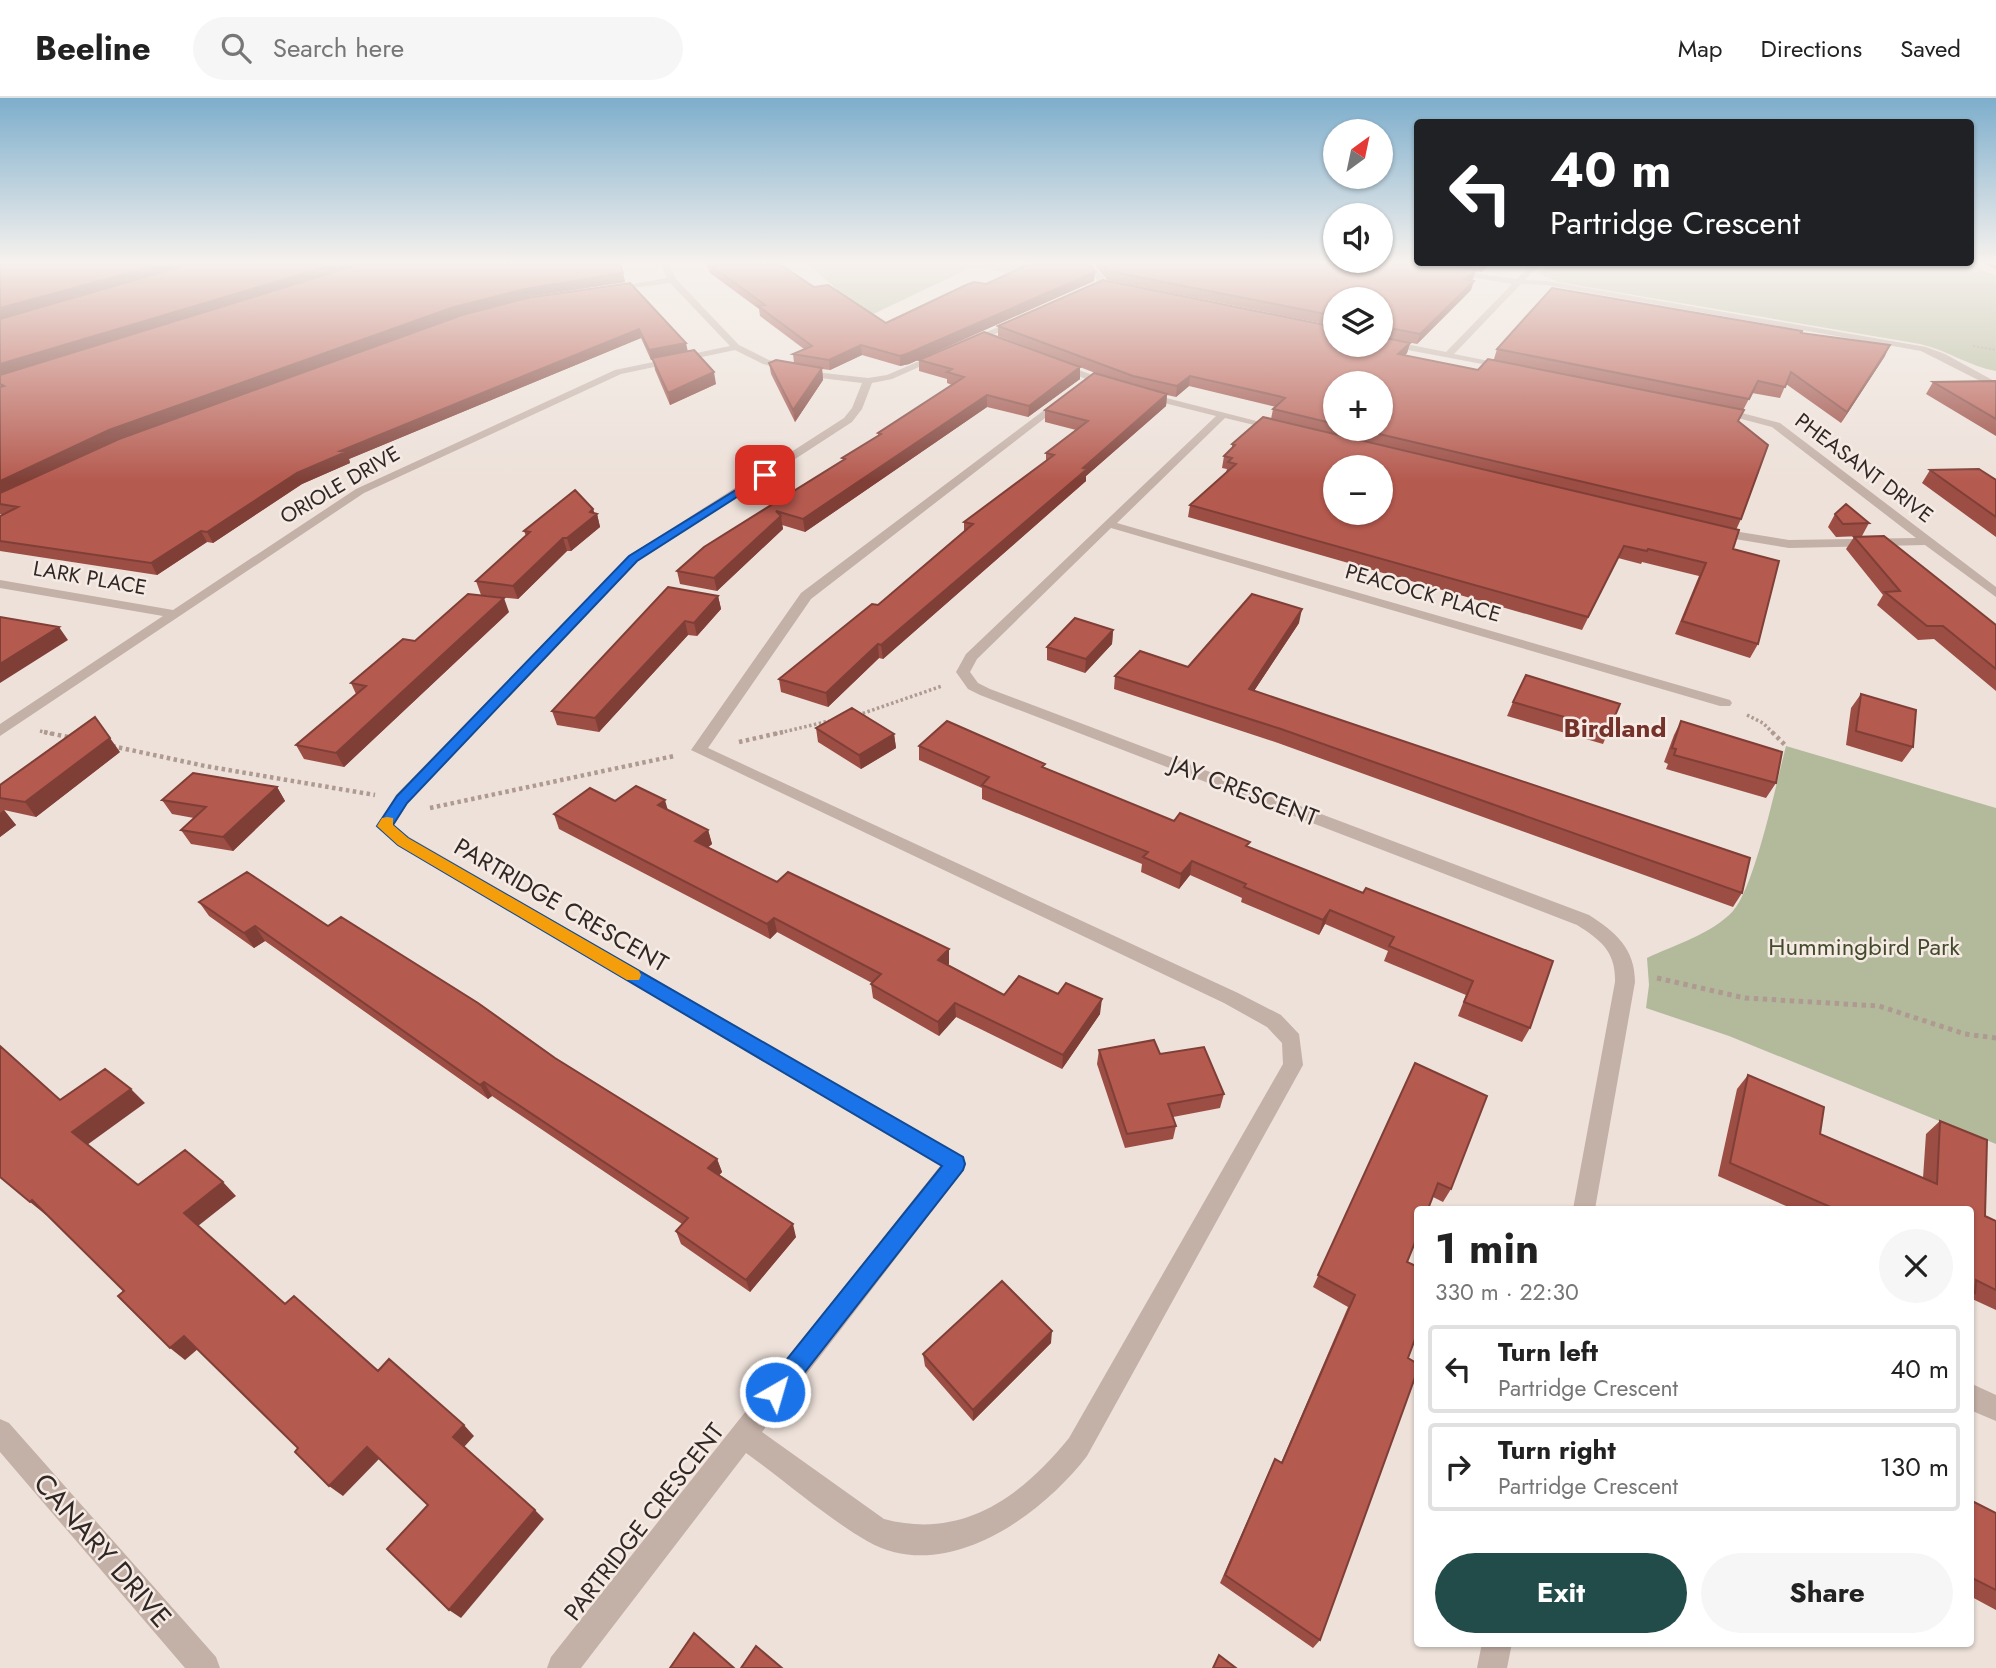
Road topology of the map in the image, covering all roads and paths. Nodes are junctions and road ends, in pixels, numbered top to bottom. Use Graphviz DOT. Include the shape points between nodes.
graph roads {
  1 [pos="724,334"];
  2 [pos="986,334"];
  3 [pos="1468,334"];
  4 [pos="1839,334"];
  5 [pos="982,336"];
  6 [pos="998,342"];
  7 [pos="1393,344"];
  8 [pos="736,347"];
  9 [pos="959,347"];
  10 [pos="947,352"];
  11 [pos="1448,355"];
  12 [pos="1045,360"];
  13 [pos="1515,369"];
  14 [pos="868,381"];
  15 [pos="1082,386"];
  16 [pos="1996,386"];
  17 [pos="1116,387"];
  18 [pos="1128,391"];
  19 [pos="1702,407"];
  20 [pos="1223,414"];
  21 [pos="1291,430"];
  22 [pos="1109,524"];
  23 [pos="1709,530"];
  24 [pos="1927,541"];
  25 [pos="0,584"];
  26 [pos="1996,593"];
  27 [pos="173,614"];
  28 [pos="944,685"];
  29 [pos="1725,703"];
  30 [pos="846,718"];
  31 [pos="833,720"];
  32 [pos="29,728"];
  33 [pos="0,731"];
  34 [pos="78,739"];
  35 [pos="730,743"];
  36 [pos="103,744"];
  37 [pos="1786,747"];
  38 [pos="684,754"];
  39 [pos="376,795"];
  40 [pos="427,808"];
  41 [pos="1657,978"];
  42 [pos="1996,1038"];
  43 [pos="1585,1206"];
  44 [pos="1974,1397"];
  45 [pos="1996,1408"];
  46 [pos="0,1432"];
  47 [pos="742,1434"];
  48 [pos="1496,1647"];
  49 [pos="205,1668"];
  50 [pos="562,1668"];
  51 [pos="1492,1668"];
  1 -- 8 [label="street"];
  2 -- 5 [label="street"];
  3 -- 11 [label="street"];
  4 -- 16 [label="street" via="1923,349"];
  5 -- 6 [label="street"];
  5 -- 9 [label="street"];
  7 -- 11 [label="street"];
  8 -- 14 [label="street" via="792,370"];
  8 -- 27 [label="street, ORIOLE DRIVE" via="618,372 385,478 329,509"];
  10 -- 14 [label="street"];
  11 -- 13 [label="street"];
  12 -- 15 [label="street"];
  14 -- 47 [label="street, PARTRIDGE CRESCENT" via="857,409 839,426 633,559 402,799 384,826 956,1164"];
  15 -- 17 [label="street"];
  15 -- 47 [label="street" via="806,596 699,750 1231,998 1274,1021 1292,1040 1293,1065 1077,1447 1061,1471 1011,1512 965,1533 920,1542 897,1539 877,1531"];
  18 -- 20 [label="street"];
  19 -- 24 [label="street, PHEASANT DRIVE" via="1776,425"];
  20 -- 21 [label="street"];
  20 -- 22 [label="street, JAY CRESCENT"];
  22 -- 29 [label="street, PEACOCK PLACE"];
  22 -- 43 [label="street, JAY CRESCENT" via="971,657 963,672 966,679 1016,704 1583,920 1614,940 1626,968"];
  23 -- 24 [label="street" via="1789,544"];
  24 -- 26 [label="street, PHEASANT DRIVE"];
  25 -- 27 [label="street, LARK PLACE"];
  27 -- 33 [label="street, ORIOLE DRIVE"];
  28 -- 30 [label="path"];
  29 -- 37 [label="path" via="1763,723"];
  31 -- 35 [label="path"];
  32 -- 34 [label="path"];
  36 -- 39 [label="path"];
  38 -- 40 [label="path"];
  41 -- 42 [label="path" via="1745,998 1879,1006 1965,1034"];
  44 -- 45 [label="street"];
  46 -- 49 [label="street, CANARY DRIVE"];
  47 -- 50 [label="street, PARTRIDGE CRESCENT"];
  48 -- 51 [label="street"];
}
